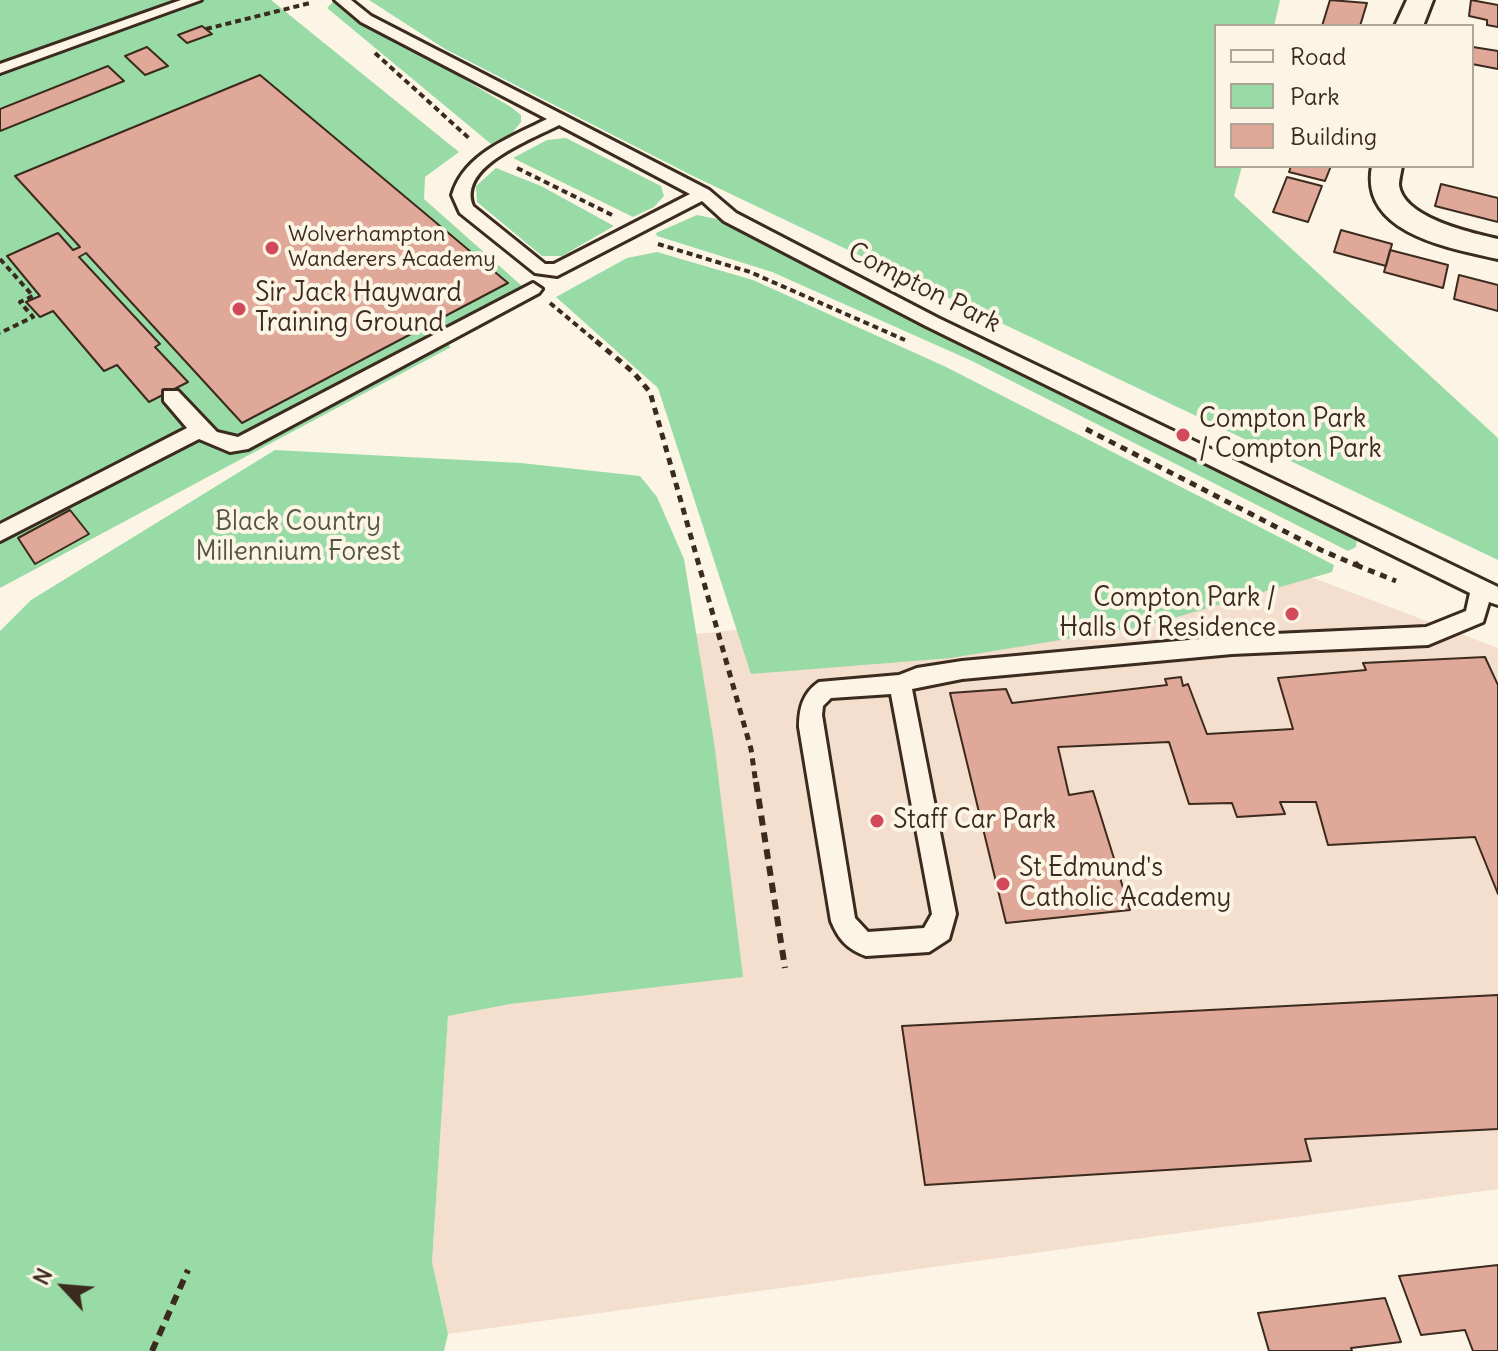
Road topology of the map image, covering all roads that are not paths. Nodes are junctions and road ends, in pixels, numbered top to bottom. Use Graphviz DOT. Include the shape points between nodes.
graph roads {
  1 [pos="194,0"];
  2 [pos="342,0"];
  3 [pos="1420,0"];
  4 [pos="1410,24"];
  5 [pos="0,69"];
  6 [pos="558,120"];
  7 [pos="1386,168"];
  8 [pos="703,194"];
  9 [pos="1498,249"];
  10 [pos="533,289"];
  11 [pos="171,396"];
  12 [pos="201,429"];
  13 [pos="0,533"];
  14 [pos="1490,593"];
  15 [pos="900,684"];
  1 -- 5 [label="lane"];
  2 -- 6 [label="lane, Compton Park" via="366,19"];
  3 -- 4 [label="street"];
  6 -- 8 [label="lane, Compton Park"];
  6 -- 8 [label="lane" via="468,172 459,190 466,209 541,269 557,270"];
  7 -- 9 [label="street" via="1381,179 1395,208 1435,232"];
  8 -- 14 [label="lane, Compton Park" via="730,217 932,322"];
  10 -- 12 [label="lane" via="241,444 220,443"];
  11 -- 12 [label="lane"];
  12 -- 13 [label="lane"];
  14 -- 15 [label="lane" via="1475,616 1428,636 1232,645 962,670"];
  15 -- 15 [label="lane" via="944,914 940,931 929,940 866,944 852,936 843,921 810,708 827,689"];
}
